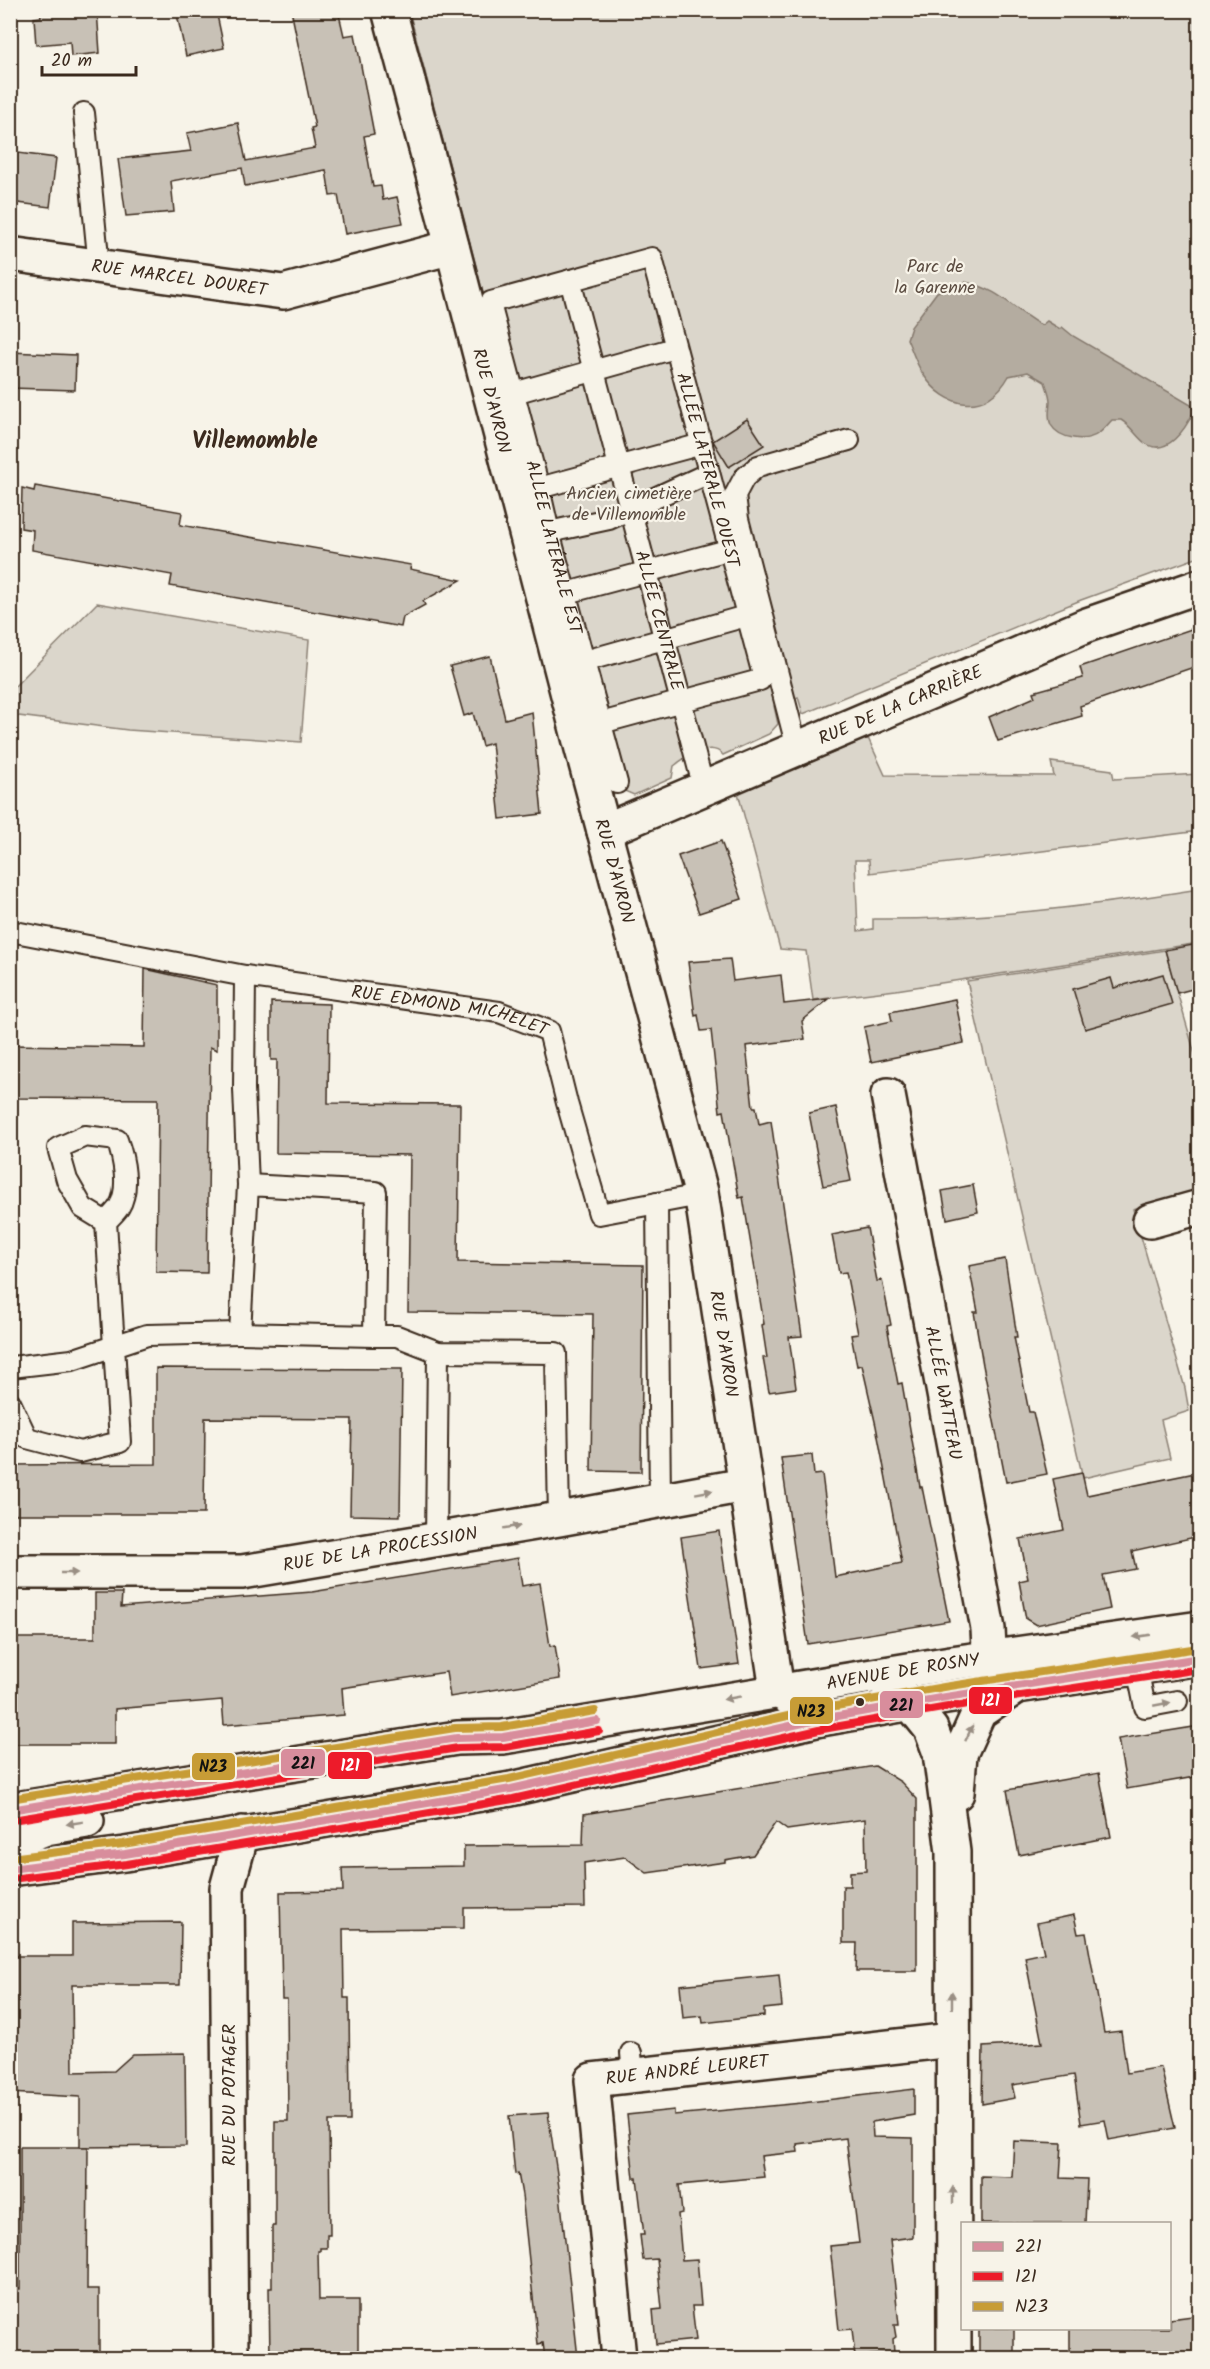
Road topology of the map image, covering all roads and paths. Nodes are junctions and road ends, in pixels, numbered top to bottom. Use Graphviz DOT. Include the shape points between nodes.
graph roads {
  1 [pos="389,10"];
  2 [pos="84,113"];
  3 [pos="452,247"];
  4 [pos="10,254"];
  5 [pos="99,267"];
  6 [pos="570,280"];
  7 [pos="675,348"];
  8 [pos="593,370"];
  9 [pos="514,393"];
  10 [pos="849,440"];
  11 [pos="702,444"];
  12 [pos="619,466"];
  13 [pos="709,472"];
  14 [pos="539,488"];
  15 [pos="631,509"];
  16 [pos="549,532"];
  17 [pos="728,550"];
  18 [pos="647,572"];
  19 [pos="1200,586"];
  20 [pos="567,593"];
  21 [pos="746,616"];
  22 [pos="664,639"];
  23 [pos="585,661"];
  24 [pos="681,701"];
  25 [pos="601,723"];
  26 [pos="797,748"];
  27 [pos="617,783"];
  28 [pos="704,789"];
  29 [pos="604,831"];
  30 [pos="10,931"];
  31 [pos="245,976"];
  32 [pos="888,1095"];
  33 [pos="248,1185"];
  34 [pos="702,1192"];
  35 [pos="657,1203"];
  36 [pos="1200,1207"];
  37 [pos="1150,1221"];
  38 [pos="106,1222"];
  39 [pos="240,1333"];
  40 [pos="374,1336"];
  41 [pos="114,1346"];
  42 [pos="438,1352"];
  43 [pos="11,1367"];
  44 [pos="10,1372"];
  45 [pos="10,1402"];
  46 [pos="745,1485"];
  47 [pos="660,1500"];
  48 [pos="559,1519"];
  49 [pos="436,1540"];
  50 [pos="10,1572"];
  51 [pos="1200,1628"];
  52 [pos="989,1658"];
  53 [pos="1200,1658"];
  54 [pos="1137,1668"];
  55 [pos="873,1676"];
  56 [pos="1011,1687"];
  57 [pos="777,1690"];
  58 [pos="1177,1701"];
  59 [pos="910,1703"];
  60 [pos="821,1719"];
  61 [pos="503,1737"];
  62 [pos="10,1810"];
  63 [pos="242,1833"];
  64 [pos="10,1842"];
  65 [pos="953,1852"];
  66 [pos="10,1869"];
  67 [pos="952,2040"];
  68 [pos="231,2358"];
  69 [pos="619,2358"];
  70 [pos="954,2358"];
  1 -- 3 [label="street, RUE D'AVRON"];
  2 -- 5 [label="lane"];
  3 -- 5 [label="street, RUE MARCEL DOURET" via="283,292"];
  3 -- 29 [label="street, RUE D'AVRON"];
  4 -- 5 [label="street, RUE MARCEL DOURET"];
  6 -- 7 [label="lane, ALLÉE LATÉRALE OUEST" via="652,258"];
  6 -- 8 [label="lane, ALLÉE CENTRALE"];
  6 -- 9 [label="lane, ALLÉE LATÉRALE EST" via="492,306"];
  7 -- 8 [label="lane"];
  7 -- 11 [label="lane, ALLÉE LATÉRALE OUEST"];
  8 -- 9 [label="lane"];
  8 -- 12 [label="lane, ALLÉE CENTRALE"];
  9 -- 14 [label="lane, ALLÉE LATÉRALE EST"];
  10 -- 26 [label="lane" via="758,466 744,478 735,495"];
  11 -- 12 [label="lane"];
  11 -- 13 [label="lane, ALLÉE LATÉRALE OUEST"];
  12 -- 14 [label="lane"];
  12 -- 15 [label="lane, ALLÉE CENTRALE"];
  13 -- 15 [label="lane"];
  13 -- 17 [label="lane, ALLÉE LATÉRALE OUEST"];
  14 -- 16 [label="lane, ALLÉE LATÉRALE EST"];
  15 -- 16 [label="lane" via="609,519"];
  15 -- 18 [label="lane, ALLÉE CENTRALE"];
  16 -- 20 [label="lane, ALLÉE LATÉRALE EST"];
  17 -- 18 [label="lane"];
  17 -- 21 [label="lane, ALLÉE LATÉRALE OUEST"];
  18 -- 20 [label="lane"];
  18 -- 22 [label="lane, ALLÉE CENTRALE"];
  19 -- 26 [label="street, RUE DE LA CARRIÈRE" via="1087,625"];
  20 -- 23 [label="lane, ALLÉE LATÉRALE EST"];
  21 -- 22 [label="lane"];
  21 -- 24 [label="lane, ALLÉE LATÉRALE OUEST" via="763,675 760,680"];
  22 -- 23 [label="lane"];
  22 -- 24 [label="lane, ALLÉE CENTRALE"];
  23 -- 25 [label="lane, ALLÉE LATÉRALE EST"];
  24 -- 25 [label="lane"];
  24 -- 28 [label="lane, ALLÉE CENTRALE"];
  25 -- 27 [label="lane, ALLÉE LATÉRALE EST"];
  26 -- 28 [label="street, RUE DE LA CARRIÈRE"];
  28 -- 29 [label="street, RUE DE LA CARRIÈRE"];
  29 -- 34 [label="street, RUE D'AVRON"];
  30 -- 31 [label="lane, RUE EDMOND MICHELET"];
  31 -- 33 [label="lane"];
  31 -- 35 [label="lane, RUE EDMOND MICHELET" via="499,1011 549,1031 599,1214"];
  32 -- 52 [label="street, ALLÉE WATTEAU" via="986,1617"];
  33 -- 39 [label="lane"];
  33 -- 40 [label="lane" via="376,1192"];
  34 -- 35 [label="lane, RUE EDMOND MICHELET"];
  34 -- 46 [label="street, RUE D'AVRON"];
  35 -- 47 [label="lane"];
  36 -- 37 [label="street"];
  38 -- 41 [label="lane"];
  39 -- 40 [label="lane"];
  39 -- 41 [label="lane" via="147,1335"];
  40 -- 42 [label="lane" via="397,1336"];
  41 -- 43 [label="lane" via="72,1360"];
  41 -- 45 [label="lane" via="120,1442 80,1452 27,1438"];
  42 -- 48 [label="lane" via="556,1353"];
  42 -- 49 [label="lane"];
  43 -- 44 [label="lane"];
  47 -- 46 [label="street, RUE DE LA PROCESSION, one-way"];
  46 -- 57 [label="street, RUE D'AVRON"];
  47 -- 48 [label="street, RUE DE LA PROCESSION"];
  49 -- 48 [label="street, RUE DE LA PROCESSION, one-way"];
  50 -- 49 [label="street, RUE DE LA PROCESSION, one-way" via="242,1572"];
  51 -- 52 [label="street, AVENUE DE ROSNY, one-way"];
  52 -- 55 [label="street, AVENUE DE ROSNY"];
  52 -- 56 [label="street, ALLÉE WATTEAU" via="993,1674"];
  53 -- 54 [label="street, AVENUE DE ROSNY"];
  54 -- 56 [label="street, AVENUE DE ROSNY"];
  54 -- 58 [label="lane, one-way" via="1145,1707"];
  55 -- 57 [label="street, AVENUE DE ROSNY"];
  55 -- 59 [label="street"];
  56 -- 59 [label="street, AVENUE DE ROSNY"];
  65 -- 56 [label="street, one-way" via="960,1754 979,1712"];
  57 -- 60 [label="street"];
  57 -- 61 [label="street, AVENUE DE ROSNY, one-way"];
  59 -- 60 [label="street, AVENUE DE ROSNY"];
  59 -- 65 [label="street" via="931,1729 940,1753"];
  60 -- 63 [label="street, AVENUE DE ROSNY" via="510,1789"];
  61 -- 62 [label="street" via="457,1738"];
  61 -- 64 [label="street, one-way" via="458,1751 241,1797 46,1828"];
  63 -- 66 [label="street, AVENUE DE ROSNY"];
  63 -- 68 [label="street, RUE DU POTAGER" via="227,1888"];
  67 -- 65 [label="street, one-way"];
  67 -- 69 [label="street, RUE ANDRÉ LEURET" via="632,2064 592,2080"];
  70 -- 67 [label="street, one-way"];
}
